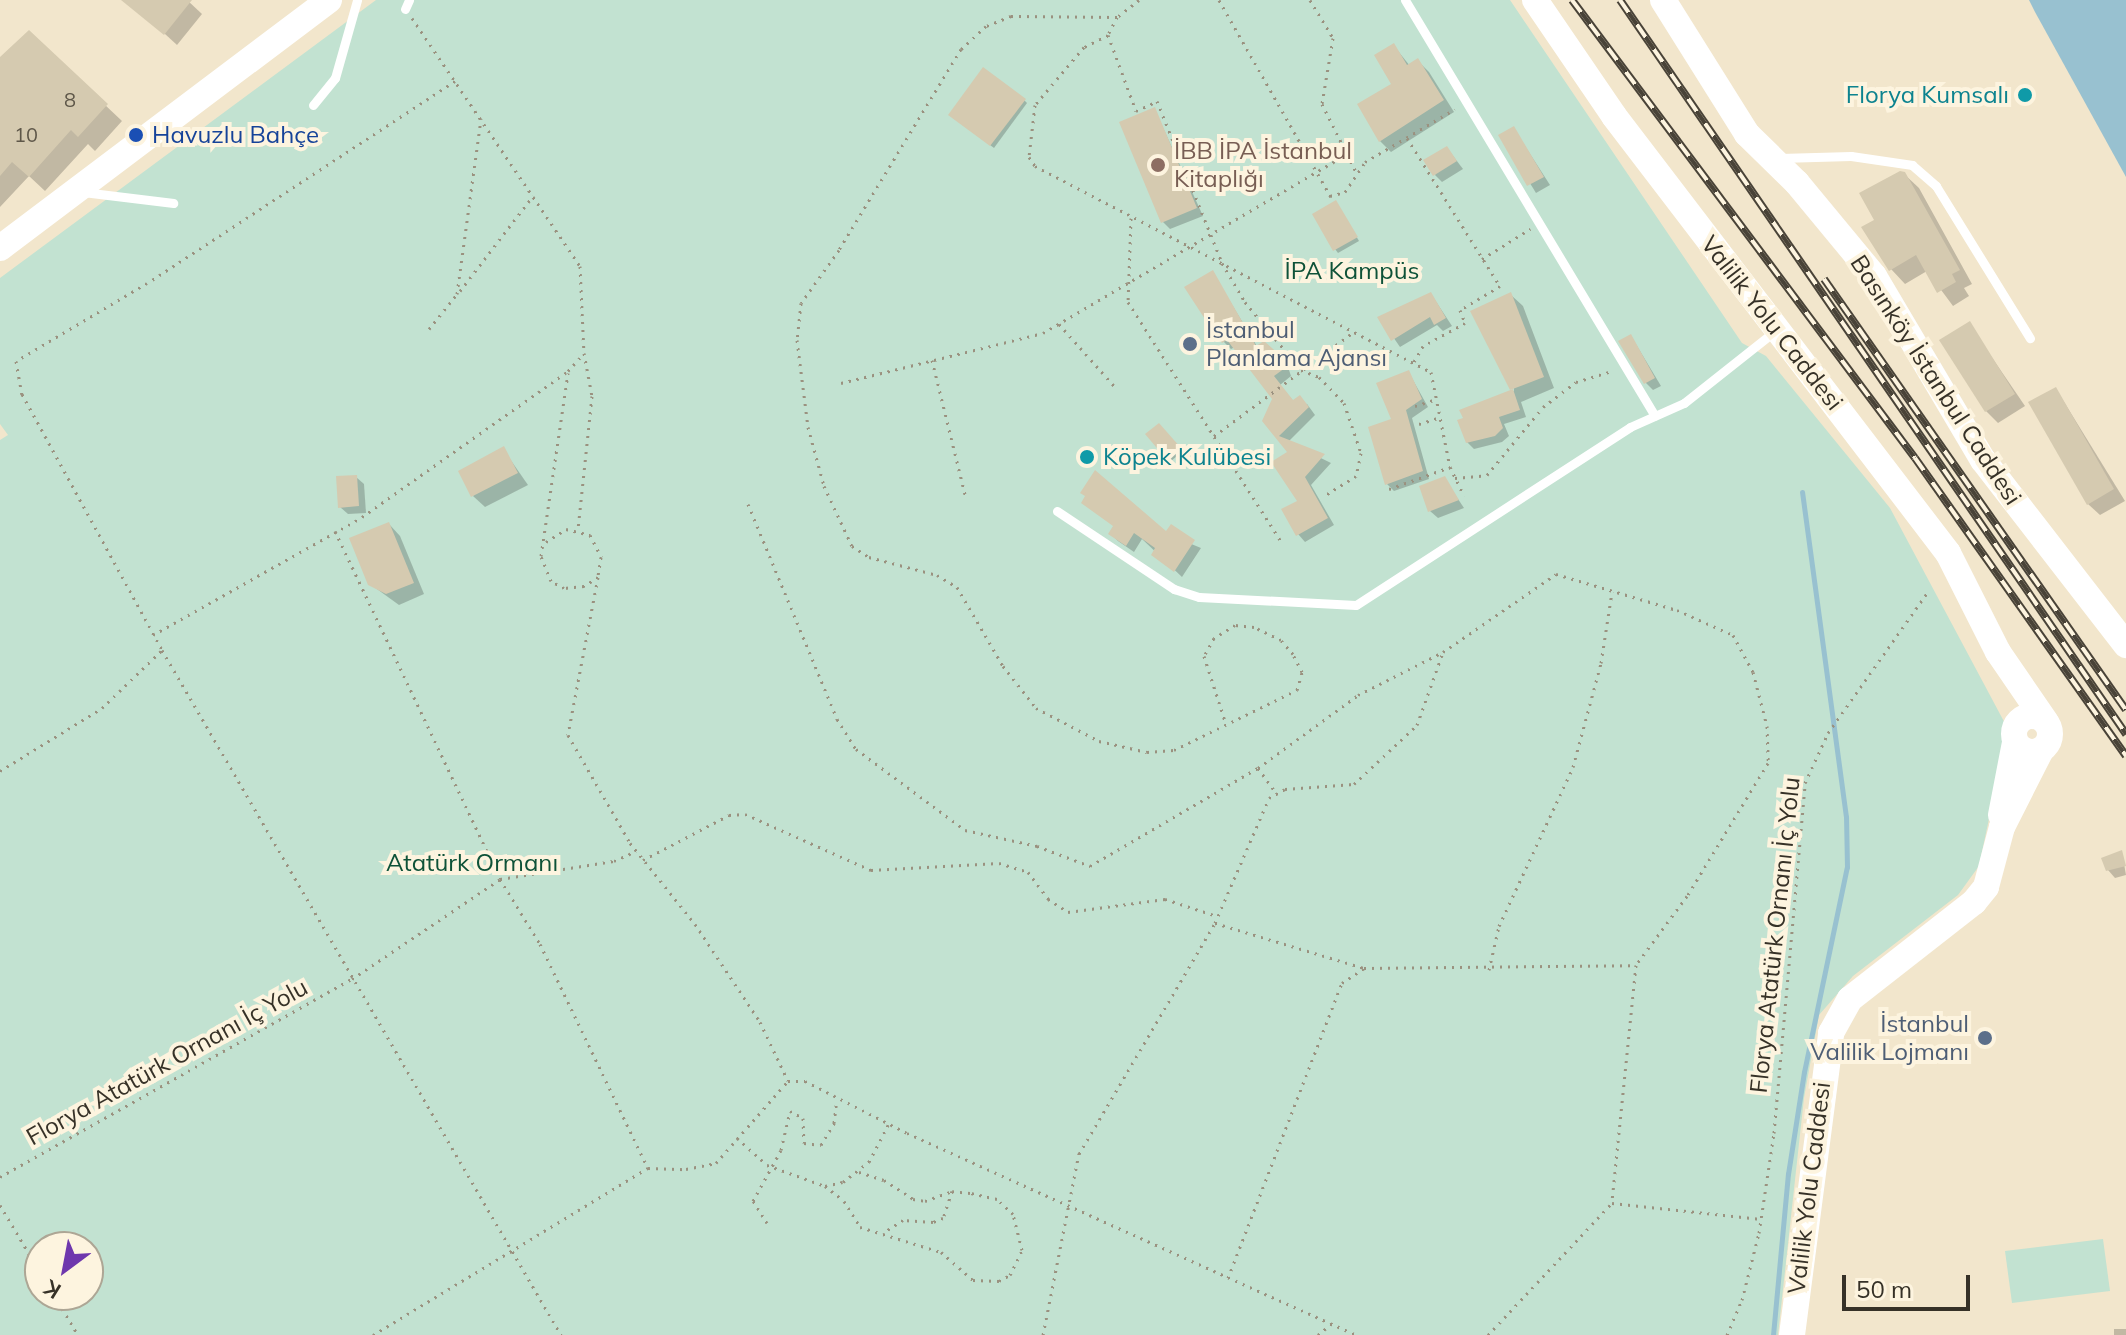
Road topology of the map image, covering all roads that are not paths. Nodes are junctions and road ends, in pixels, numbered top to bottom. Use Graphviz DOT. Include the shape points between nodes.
graph roads {
  1 [pos="357,0"];
  2 [pos="1405,0"];
  3 [pos="1535,0"];
  4 [pos="1663,0"];
  5 [pos="321,2"];
  6 [pos="313,105"];
  7 [pos="1772,159"];
  8 [pos="76,191"];
  9 [pos="173,203"];
  10 [pos="0,248"];
  11 [pos="1775,331"];
  12 [pos="2030,338"];
  13 [pos="1655,416"];
  14 [pos="1057,511"];
  15 [pos="2126,645"];
  16 [pos="1998,652"];
  17 [pos="2046,722"];
  18 [pos="2016,733"];
  19 [pos="2041,750"];
  20 [pos="2002,827"];
  21 [pos="1792,1335"];
  1 -- 6 [label="lane" via="335,78"];
  2 -- 13 [label="lane"];
  3 -- 11 [label="main road, Valilik Yolu Caddesi" via="1614,116"];
  4 -- 7 [label="main road, Basınköy İstanbul Caddesi" via="1713,85"];
  5 -- 8 [label="main road"];
  7 -- 12 [label="lane" via="1851,156 1912,165 1936,186"];
  7 -- 15 [label="main road, Basınköy İstanbul Caddesi" via="1874,276 1983,460"];
  8 -- 9 [label="lane"];
  8 -- 10 [label="main road"];
  11 -- 13 [label="lane" via="1699,394"];
  11 -- 16 [label="main road, Valilik Yolu Caddesi" via="1948,553"];
  13 -- 14 [label="lane" via="1630,427 1356,605 1199,597 1174,589"];
  16 -- 17 [label="main road"];
  16 -- 18 [label="main road"];
  17 -- 18 [label="main road" via="2030,715"];
  17 -- 19 [label="main road" via="2050,736"];
  18 -- 19 [label="main road" via="2023,751"];
  18 -- 20 [label="main road"];
  19 -- 20 [label="main road"];
  20 -- 21 [label="main road, Valilik Yolu Caddesi" via="1986,887 1974,902 1850,999 1831,1033"];
}
